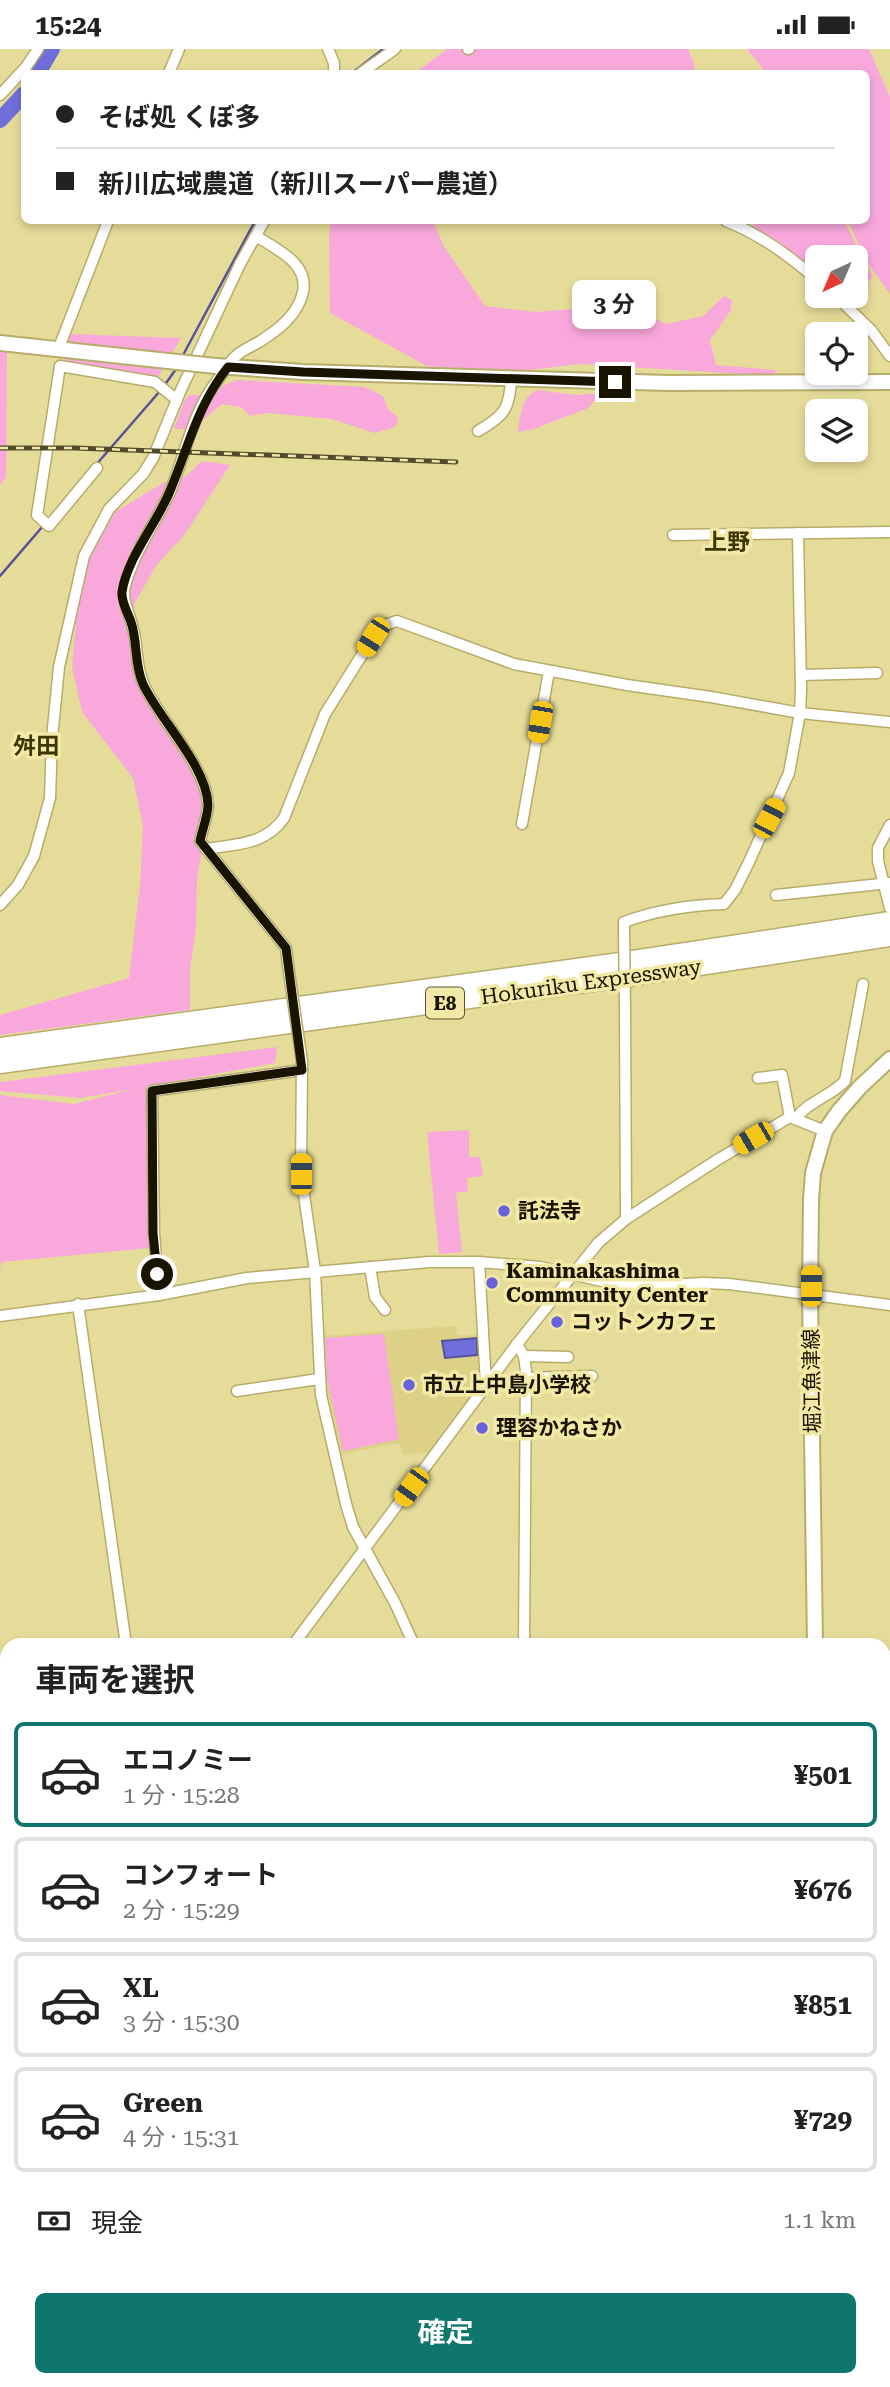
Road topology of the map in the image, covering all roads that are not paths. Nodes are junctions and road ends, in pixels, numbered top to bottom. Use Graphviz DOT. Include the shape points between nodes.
graph roads {
  1 [pos="38,49"];
  2 [pos="178,49"];
  3 [pos="328,49"];
  4 [pos="395,49"];
  5 [pos="23,70"];
  6 [pos="170,70"];
  7 [pos="334,70"];
  8 [pos="365,70"];
  9 [pos="21,72"];
  10 [pos="0,95"];
  11 [pos="107,224"];
  12 [pos="262,224"];
  13 [pos="734,224"];
  14 [pos="256,236"];
  15 [pos="805,269"];
  16 [pos="848,308"];
  17 [pos="0,343"];
  18 [pos="58,350"];
  19 [pos="890,356"];
  20 [pos="222,366"];
  21 [pos="510,378"];
  22 [pos="890,382"];
  23 [pos="177,400"];
  24 [pos="478,431"];
  25 [pos="97,468"];
  26 [pos="890,532"];
  27 [pos="798,533"];
  28 [pos="673,535"];
  29 [pos="549,671"];
  30 [pos="877,673"];
  31 [pos="801,675"];
  32 [pos="800,713"];
  33 [pos="890,722"];
  34 [pos="523,824"];
  35 [pos="890,825"];
  36 [pos="206,849"];
  37 [pos="886,885"];
  38 [pos="776,895"];
  39 [pos="0,905"];
  40 [pos="890,908"];
  41 [pos="890,921"];
  42 [pos="890,937"];
  43 [pos="863,984"];
  44 [pos="0,1047"];
  45 [pos="890,1059"];
  46 [pos="0,1064"];
  47 [pos="302,1066"];
  48 [pos="758,1078"];
  49 [pos="793,1117"];
  50 [pos="825,1131"];
  51 [pos="626,1219"];
  52 [pos="479,1262"];
  53 [pos="370,1267"];
  54 [pos="314,1272"];
  55 [pos="572,1273"];
  56 [pos="159,1295"];
  57 [pos="810,1295"];
  58 [pos="78,1304"];
  59 [pos="890,1305"];
  60 [pos="385,1310"];
  61 [pos="0,1315"];
  62 [pos="517,1343"];
  63 [pos="524,1356"];
  64 [pos="568,1357"];
  65 [pos="592,1376"];
  66 [pos="526,1378"];
  67 [pos="319,1379"];
  68 [pos="486,1384"];
  69 [pos="237,1391"];
  70 [pos="365,1551"];
  71 [pos="125,1638"];
  72 [pos="298,1638"];
  73 [pos="411,1638"];
  74 [pos="524,1638"];
  75 [pos="815,1638"];
  1 -- 5 [label="street"];
  2 -- 6 [label="street"];
  3 -- 7 [label="street"];
  4 -- 8 [label="street"];
  9 -- 10 [label="street"];
  11 -- 18 [label="street"];
  12 -- 14 [label="street"];
  13 -- 15 [label="street"];
  14 -- 20 [label="street" via="295,262 302,273 303,292 287,321"];
  14 -- 23 [label="street"];
  16 -- 19 [label="street"];
  17 -- 18 [label="street"];
  18 -- 20 [label="street, bridge"];
  20 -- 21 [label="street"];
  20 -- 36 [label="street" via="170,493 132,564 122,597 142,682 187,751 204,789 208,806 200,841"];
  21 -- 22 [label="street"];
  21 -- 24 [label="street" via="505,412"];
  23 -- 25 [label="street" via="158,384 60,366 37,515 45,522"];
  23 -- 39 [label="street" via="153,458 109,509 84,556 59,667 50,798 34,856"];
  26 -- 27 [label="street"];
  27 -- 28 [label="street"];
  27 -- 31 [label="street"];
  29 -- 32 [label="street"];
  29 -- 34 [label="street"];
  29 -- 36 [label="street" via="514,664 397,621 385,625 325,714 275,831 260,840"];
  30 -- 31 [label="street"];
  31 -- 32 [label="street"];
  32 -- 33 [label="street"];
  32 -- 51 [label="street, bridge" via="779,800 724,904 688,905 624,922"];
  35 -- 37 [label="street" via="878,848"];
  36 -- 47 [label="street, bridge" via="286,948"];
  37 -- 38 [label="street"];
  37 -- 40 [label="street"];
  41 -- 44 [label="highway, Hokuriku Expressway / E8"];
  42 -- 46 [label="highway, Hokuriku Expressway / E8"];
  43 -- 49 [label="street" via="845,1080"];
  45 -- 50 [label="street, 堀江魚津線" via="860,1087"];
  47 -- 54 [label="street" via="301,1174"];
  47 -- 56 [label="street" via="152,1091 153,1233"];
  48 -- 49 [label="street" via="782,1075"];
  49 -- 50 [label="street"];
  49 -- 51 [label="street"];
  50 -- 57 [label="street, 堀江魚津線" via="813,1173"];
  51 -- 55 [label="street"];
  52 -- 53 [label="street"];
  52 -- 55 [label="street"];
  52 -- 68 [label="street"];
  53 -- 54 [label="street"];
  53 -- 60 [label="street" via="374,1297"];
  54 -- 56 [label="street" via="247,1278"];
  54 -- 67 [label="street"];
  55 -- 57 [label="street" via="611,1283 729,1284"];
  55 -- 62 [label="street"];
  56 -- 58 [label="street"];
  57 -- 59 [label="street"];
  57 -- 75 [label="street, 堀江魚津線"];
  58 -- 61 [label="street"];
  58 -- 71 [label="street"];
  62 -- 63 [label="street"];
  62 -- 68 [label="street"];
  63 -- 64 [label="street"];
  63 -- 66 [label="street"];
  65 -- 66 [label="street"];
  66 -- 74 [label="street"];
  67 -- 69 [label="street"];
  67 -- 70 [label="street" via="346,1504"];
  68 -- 70 [label="street"];
  70 -- 72 [label="street"];
  70 -- 73 [label="street"];
}
